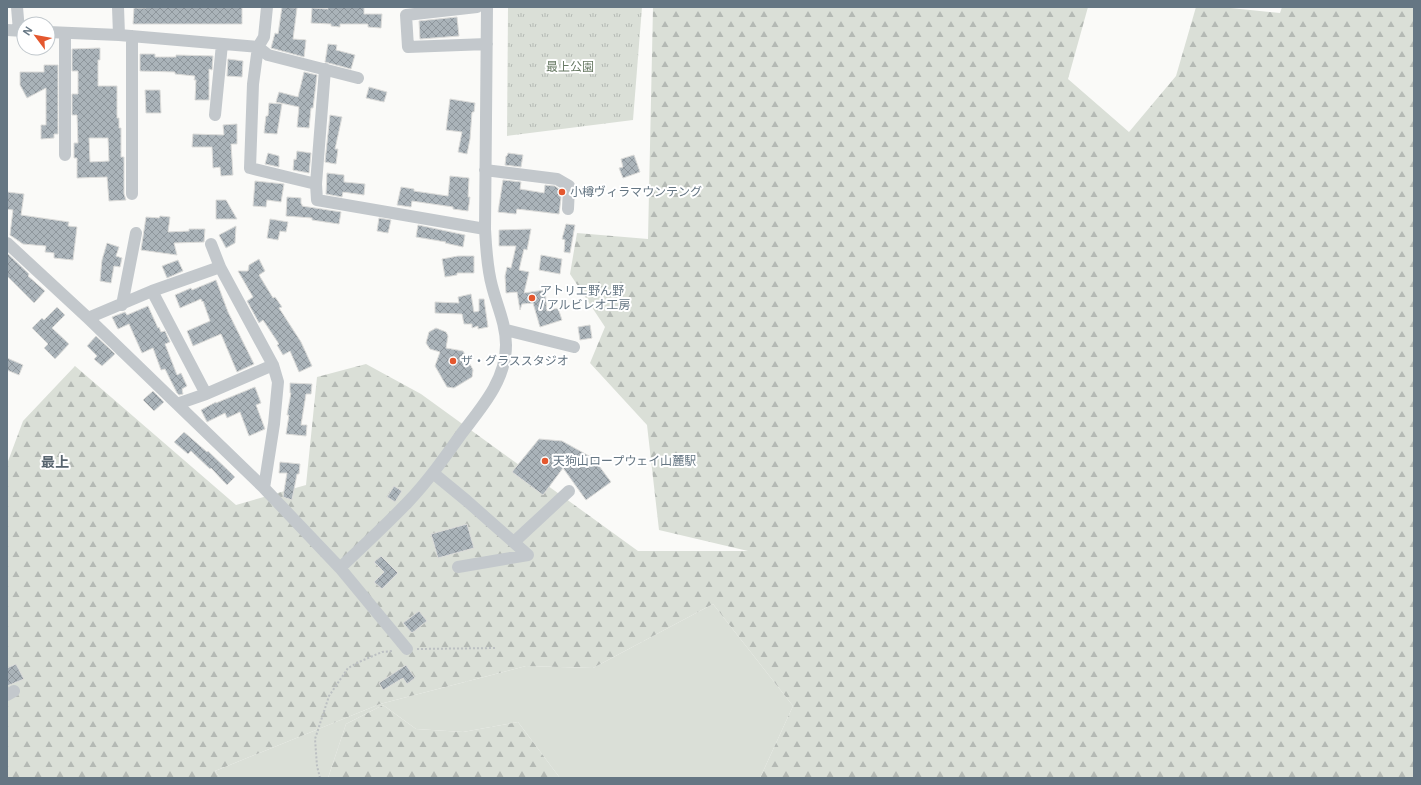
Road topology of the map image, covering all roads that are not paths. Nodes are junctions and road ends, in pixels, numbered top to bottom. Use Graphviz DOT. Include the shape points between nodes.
graph roads {
  1 [pos="118,7"];
  2 [pos="267,7"];
  3 [pos="477,7"];
  4 [pos="487,7"];
  5 [pos="56,32"];
  6 [pos="65,33"];
  7 [pos="119,35"];
  8 [pos="132,36"];
  9 [pos="222,44"];
  10 [pos="487,44"];
  11 [pos="258,46"];
  12 [pos="325,69"];
  13 [pos="358,78"];
  14 [pos="215,115"];
  15 [pos="65,155"];
  16 [pos="485,170"];
  17 [pos="316,184"];
  18 [pos="132,194"];
  19 [pos="568,209"];
  20 [pos="485,229"];
  21 [pos="136,233"];
  22 [pos="7,243"];
  23 [pos="210,244"];
  24 [pos="220,267"];
  25 [pos="152,291"];
  26 [pos="122,305"];
  27 [pos="88,318"];
  28 [pos="506,330"];
  29 [pos="574,347"];
  30 [pos="273,365"];
  31 [pos="206,394"];
  32 [pos="177,404"];
  33 [pos="433,473"];
  34 [pos="264,488"];
  35 [pos="569,491"];
  36 [pos="514,542"];
  37 [pos="458,567"];
  38 [pos="340,568"];
  39 [pos="408,649"];
  1 -- 7 [label="street"];
  2 -- 11 [label="street" via="264,37"];
  3 -- 10 [label="street" via="406,15 408,47"];
  4 -- 10 [label="street"];
  5 -- 6 [label="street"];
  6 -- 7 [label="street"];
  6 -- 15 [label="street"];
  7 -- 8 [label="street"];
  8 -- 9 [label="street"];
  8 -- 18 [label="street"];
  9 -- 11 [label="street"];
  9 -- 14 [label="street"];
  10 -- 16 [label="street"];
  11 -- 12 [label="street" via="268,55"];
  11 -- 17 [label="street" via="253,84 250,168"];
  12 -- 13 [label="street"];
  12 -- 17 [label="street"];
  16 -- 19 [label="street" via="557,179 569,186"];
  16 -- 20 [label="street"];
  17 -- 20 [label="street" via="317,200"];
  20 -- 28 [label="street" via="492,286"];
  21 -- 26 [label="street"];
  22 -- 27 [label="street"];
  23 -- 24 [label="street"];
  24 -- 25 [label="street"];
  24 -- 30 [label="street"];
  25 -- 26 [label="street"];
  25 -- 31 [label="street"];
  26 -- 27 [label="street"];
  27 -- 32 [label="street"];
  28 -- 29 [label="street"];
  28 -- 33 [label="street" via="504,362 497,382 487,401"];
  30 -- 31 [label="street"];
  30 -- 34 [label="street" via="278,382"];
  31 -- 32 [label="street"];
  32 -- 34 [label="street"];
  33 -- 36 [label="street"];
  33 -- 38 [label="street" via="408,502"];
  34 -- 38 [label="street"];
  35 -- 36 [label="street"];
  36 -- 37 [label="street" via="528,555"];
  38 -- 39 [label="street"];
}
